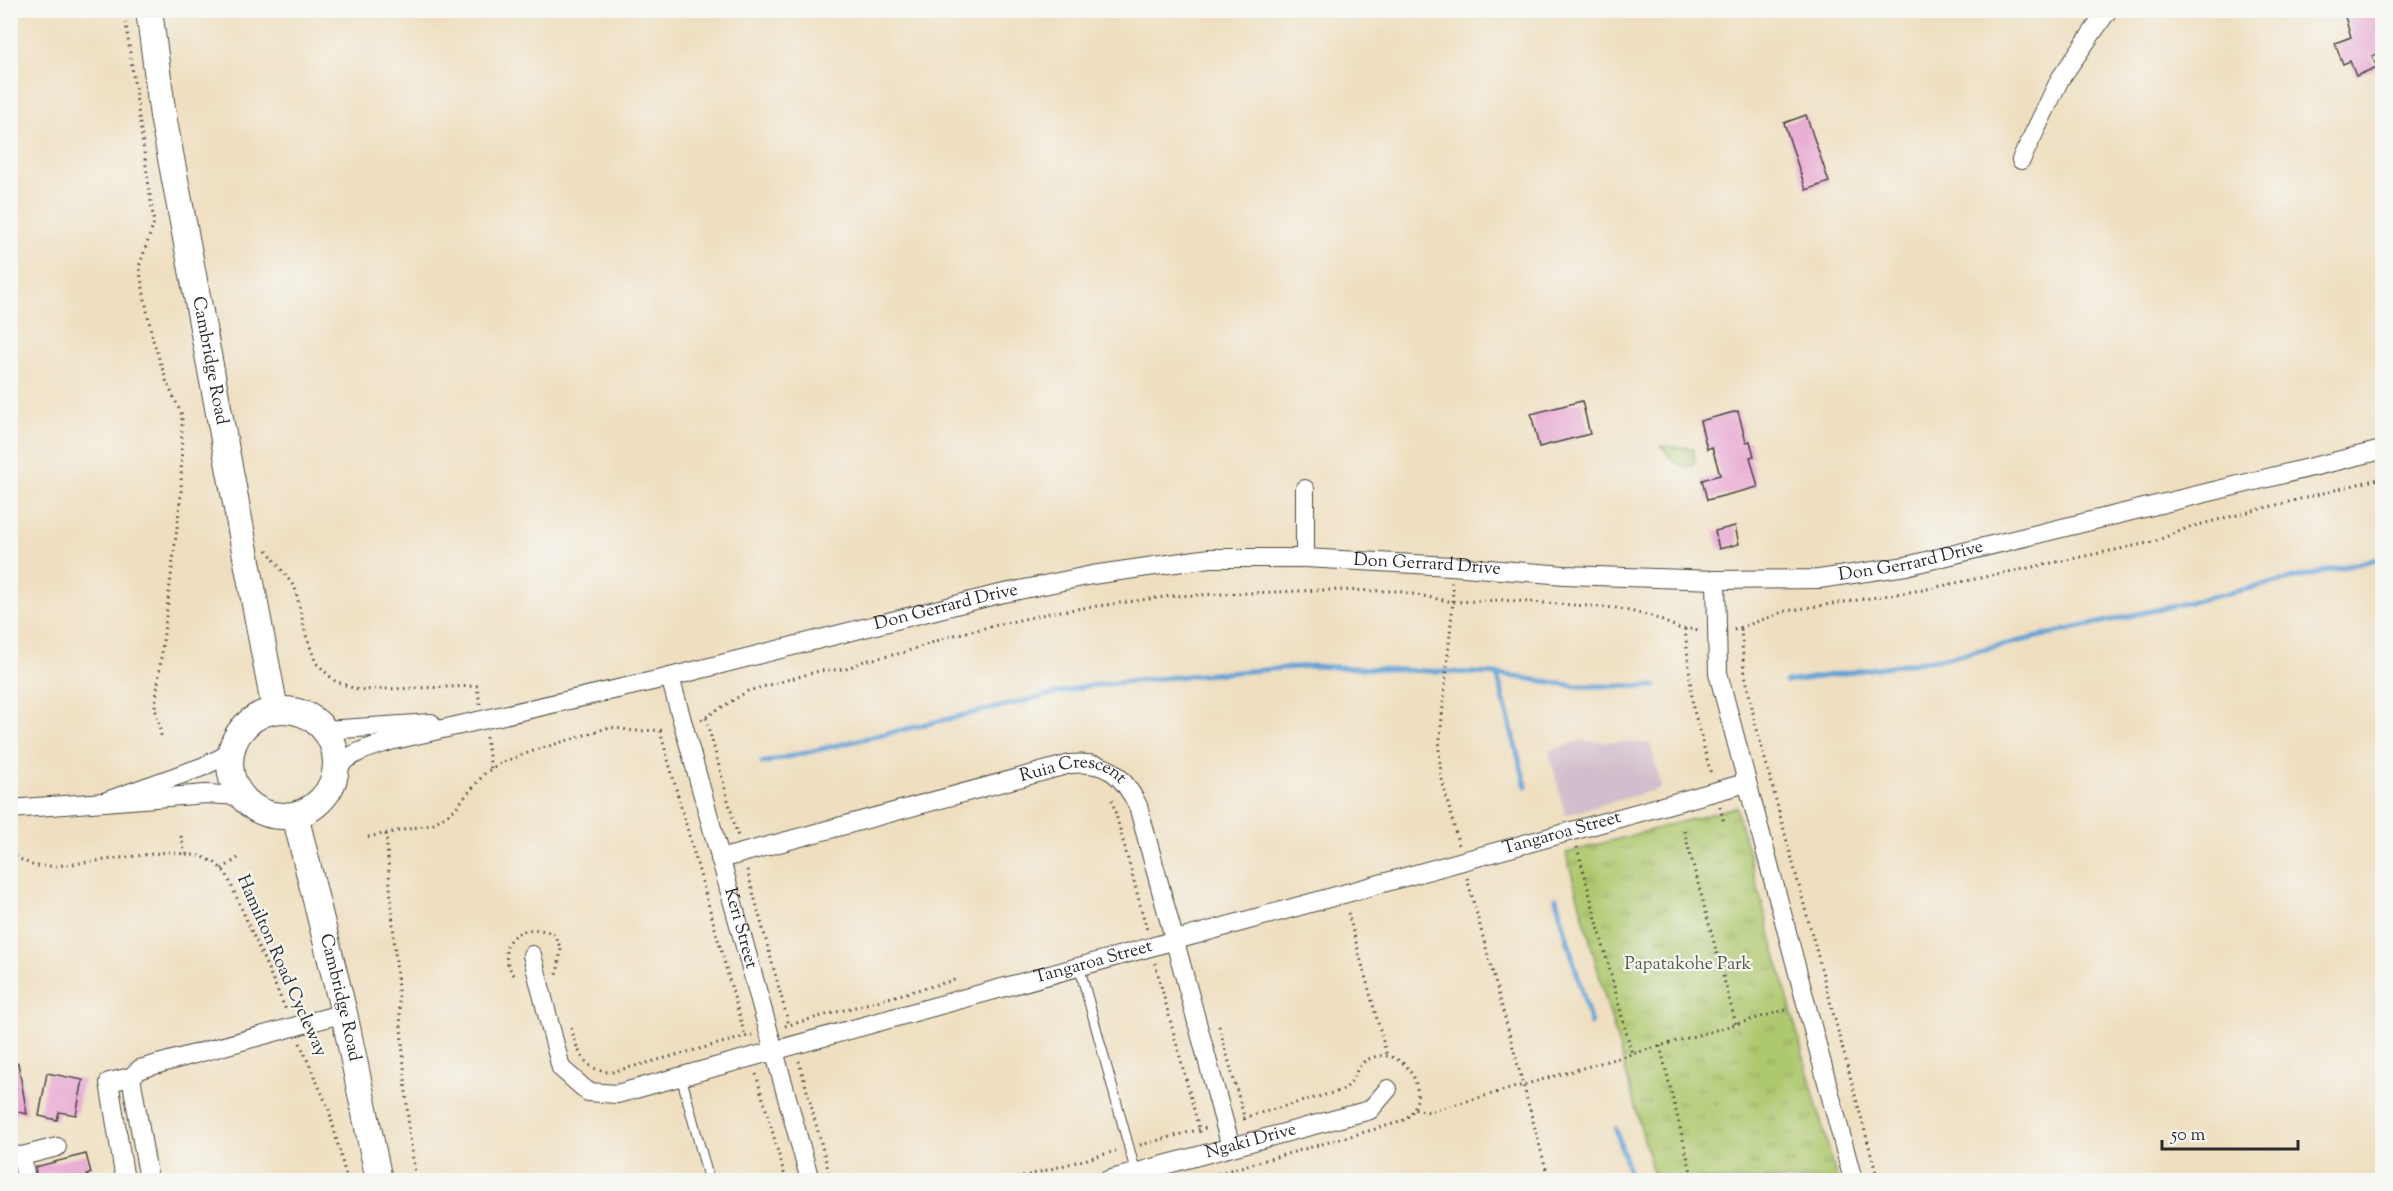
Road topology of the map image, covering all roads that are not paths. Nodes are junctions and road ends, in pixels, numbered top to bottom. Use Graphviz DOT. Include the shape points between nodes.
graph roads {
  1 [pos="149,10"];
  2 [pos="2108,10"];
  3 [pos="2021,160"];
  4 [pos="2382,450"];
  5 [pos="1305,489"];
  6 [pos="1305,558"];
  7 [pos="1716,580"];
  8 [pos="670,677"];
  9 [pos="275,710"];
  10 [pos="474,721"];
  11 [pos="326,730"];
  12 [pos="231,753"];
  13 [pos="336,768"];
  14 [pos="1746,783"];
  15 [pos="242,796"];
  16 [pos="104,802"];
  17 [pos="10,809"];
  18 [pos="295,815"];
  19 [pos="720,859"];
  20 [pos="1171,932"];
  21 [pos="532,955"];
  22 [pos="1079,966"];
  23 [pos="344,1013"];
  24 [pos="774,1051"];
  25 [pos="681,1076"];
  26 [pos="131,1077"];
  27 [pos="1388,1089"];
  28 [pos="57,1147"];
  29 [pos="1231,1148"];
  30 [pos="16,1156"];
  31 [pos="1136,1173"];
  32 [pos="26,1180"];
  33 [pos="125,1180"];
  34 [pos="149,1180"];
  35 [pos="379,1180"];
  36 [pos="710,1180"];
  37 [pos="810,1180"];
  38 [pos="1107,1180"];
  39 [pos="1852,1180"];
  1 -- 9 [label="main road, Cambridge Road" via="163,116"];
  2 -- 3 [label="street" via="2061,79"];
  4 -- 7 [label="street, Don Gerrard Drive" via="1906,566 1819,579"];
  5 -- 6 [label="street"];
  6 -- 7 [label="street, Don Gerrard Drive" via="1565,575"];
  6 -- 8 [label="street, Don Gerrard Drive" via="1210,558 1092,575 995,595"];
  7 -- 14 [label="street" via="1718,673"];
  8 -- 10 [label="street, Don Gerrard Drive"];
  8 -- 19 [label="street, Keri Street"];
  9 -- 11 [label="main road" via="309,715"];
  9 -- 12 [label="main road" via="245,726"];
  10 -- 11 [label="street, Don Gerrard Drive"];
  10 -- 13 [label="street, Don Gerrard Drive" via="358,751"];
  11 -- 13 [label="main road" via="333,744"];
  12 -- 15 [label="main road" via="230,768"];
  12 -- 16 [label="street"];
  13 -- 18 [label="main road" via="325,795 317,804"];
  14 -- 20 [label="street, Tangaroa Street" via="1572,830 1461,853"];
  14 -- 39 [label="street"];
  15 -- 16 [label="street" via="206,794"];
  15 -- 18 [label="main road" via="266,813"];
  16 -- 17 [label="street"];
  18 -- 23 [label="main road, Cambridge Road"];
  19 -- 20 [label="street, Ruia Crescent" via="1081,763 1116,773 1127,783 1138,806"];
  19 -- 24 [label="street, Keri Street"];
  20 -- 22 [label="street, Tangaroa Street"];
  20 -- 29 [label="street, Ruia Crescent"];
  21 -- 25 [label="street, Tangaroa Street" via="561,1068 571,1079 588,1092 609,1094"];
  22 -- 24 [label="street, Tangaroa Street"];
  22 -- 31 [label="lane"];
  23 -- 26 [label="street" via="140,1070"];
  23 -- 35 [label="main road, Cambridge Road"];
  24 -- 25 [label="street, Tangaroa Street"];
  24 -- 37 [label="street, Keri Street"];
  25 -- 36 [label="lane"];
  26 -- 33 [label="street" via="109,1082"];
  26 -- 34 [label="street"];
  27 -- 29 [label="street, Ngaki Drive" via="1370,1110"];
  28 -- 30 [label="street"];
  29 -- 31 [label="street, Ngaki Drive"];
  30 -- 32 [label="street"];
  31 -- 38 [label="street, Ngaki Drive"];
}
